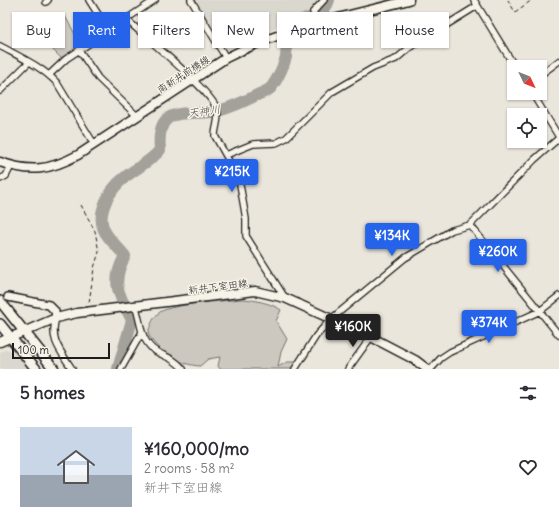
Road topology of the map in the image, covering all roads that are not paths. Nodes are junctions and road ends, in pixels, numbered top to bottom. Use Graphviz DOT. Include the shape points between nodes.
graph roads {
  1 [pos="89,0"];
  2 [pos="155,0"];
  3 [pos="191,0"];
  4 [pos="324,0"];
  5 [pos="409,0"];
  6 [pos="474,0"];
  7 [pos="477,6"];
  8 [pos="97,12"];
  9 [pos="313,12"];
  10 [pos="362,12"];
  11 [pos="130,16"];
  12 [pos="130,23"];
  13 [pos="277,35"];
  14 [pos="0,46"];
  15 [pos="81,48"];
  16 [pos="78,50"];
  17 [pos="226,58"];
  18 [pos="511,60"];
  19 [pos="559,61"];
  20 [pos="29,62"];
  21 [pos="547,70"];
  22 [pos="49,75"];
  23 [pos="192,80"];
  24 [pos="0,91"];
  25 [pos="536,100"];
  26 [pos="137,116"];
  27 [pos="559,138"];
  28 [pos="94,144"];
  29 [pos="226,155"];
  30 [pos="0,162"];
  31 [pos="11,166"];
  32 [pos="0,179"];
  33 [pos="470,225"];
  34 [pos="559,296"];
  35 [pos="285,298"];
  36 [pos="4,299"];
  37 [pos="136,307"];
  38 [pos="540,311"];
  39 [pos="56,318"];
  40 [pos="331,319"];
  41 [pos="0,324"];
  42 [pos="25,332"];
  43 [pos="142,332"];
  44 [pos="559,335"];
  45 [pos="371,337"];
  46 [pos="11,338"];
  47 [pos="0,342"];
  48 [pos="36,369"];
  49 [pos="54,369"];
  50 [pos="72,369"];
  51 [pos="121,369"];
  52 [pos="183,369"];
  53 [pos="295,369"];
  54 [pos="348,369"];
  55 [pos="427,369"];
  56 [pos="431,369"];
  1 -- 8 [label="street"];
  2 -- 11 [label="street"];
  3 -- 17 [label="street"];
  4 -- 9 [label="street"];
  5 -- 10 [label="main road, 南新井前橋線"];
  6 -- 7 [label="street"];
  7 -- 18 [label="street"];
  7 -- 29 [label="street" via="409,48 396,59 372,68 332,92 286,138 276,143 253,144"];
  12 -- 23 [label="street"];
  13 -- 17 [label="main road, 南新井前橋線"];
  14 -- 20 [label="street"];
  15 -- 16 [label="street"];
  16 -- 22 [label="street"];
  16 -- 26 [label="street" via="98,78"];
  17 -- 23 [label="main road, 南新井前橋線"];
  19 -- 21 [label="street"];
  20 -- 22 [label="street"];
  20 -- 24 [label="street"];
  22 -- 28 [label="street" via="57,83"];
  23 -- 26 [label="main road, 南新井前橋線"];
  23 -- 29 [label="street" via="216,107 219,116 216,136"];
  25 -- 27 [label="street"];
  26 -- 28 [label="main road, 南新井前橋線"];
  27 -- 33 [label="street"];
  28 -- 31 [label="main road, 南新井前橋線" via="67,161 46,168 35,170"];
  29 -- 35 [label="street" via="239,179 246,219 246,236"];
  30 -- 31 [label="main road, 南新井前橋線"];
  31 -- 32 [label="street" via="6,176"];
  33 -- 38 [label="street"];
  33 -- 40 [label="street" via="452,230 405,258"];
  34 -- 38 [label="street"];
  35 -- 37 [label="main road, 新井下室田線" via="255,291"];
  35 -- 40 [label="main road, 新井下室田線"];
  36 -- 39 [label="street" via="48,305 55,311"];
  36 -- 42 [label="main road"];
  37 -- 39 [label="main road, 新井下室田線"];
  37 -- 43 [label="street"];
  38 -- 44 [label="street"];
  38 -- 56 [label="street" via="450,352"];
  39 -- 42 [label="main road, 新井下室田線"];
  39 -- 50 [label="street" via="53,328 55,342"];
  40 -- 45 [label="main road, 新井下室田線"];
  40 -- 53 [label="street" via="316,336"];
  41 -- 46 [label="main road"];
  42 -- 46 [label="main road, 新井下室田線"];
  42 -- 49 [label="main road"];
  43 -- 51 [label="street"];
  43 -- 52 [label="street" via="152,350 161,356 173,358"];
  45 -- 54 [label="street"];
  45 -- 55 [label="main road, 新井下室田線"];
  46 -- 47 [label="main road, 新井下室田線"];
  46 -- 48 [label="main road"];
}
